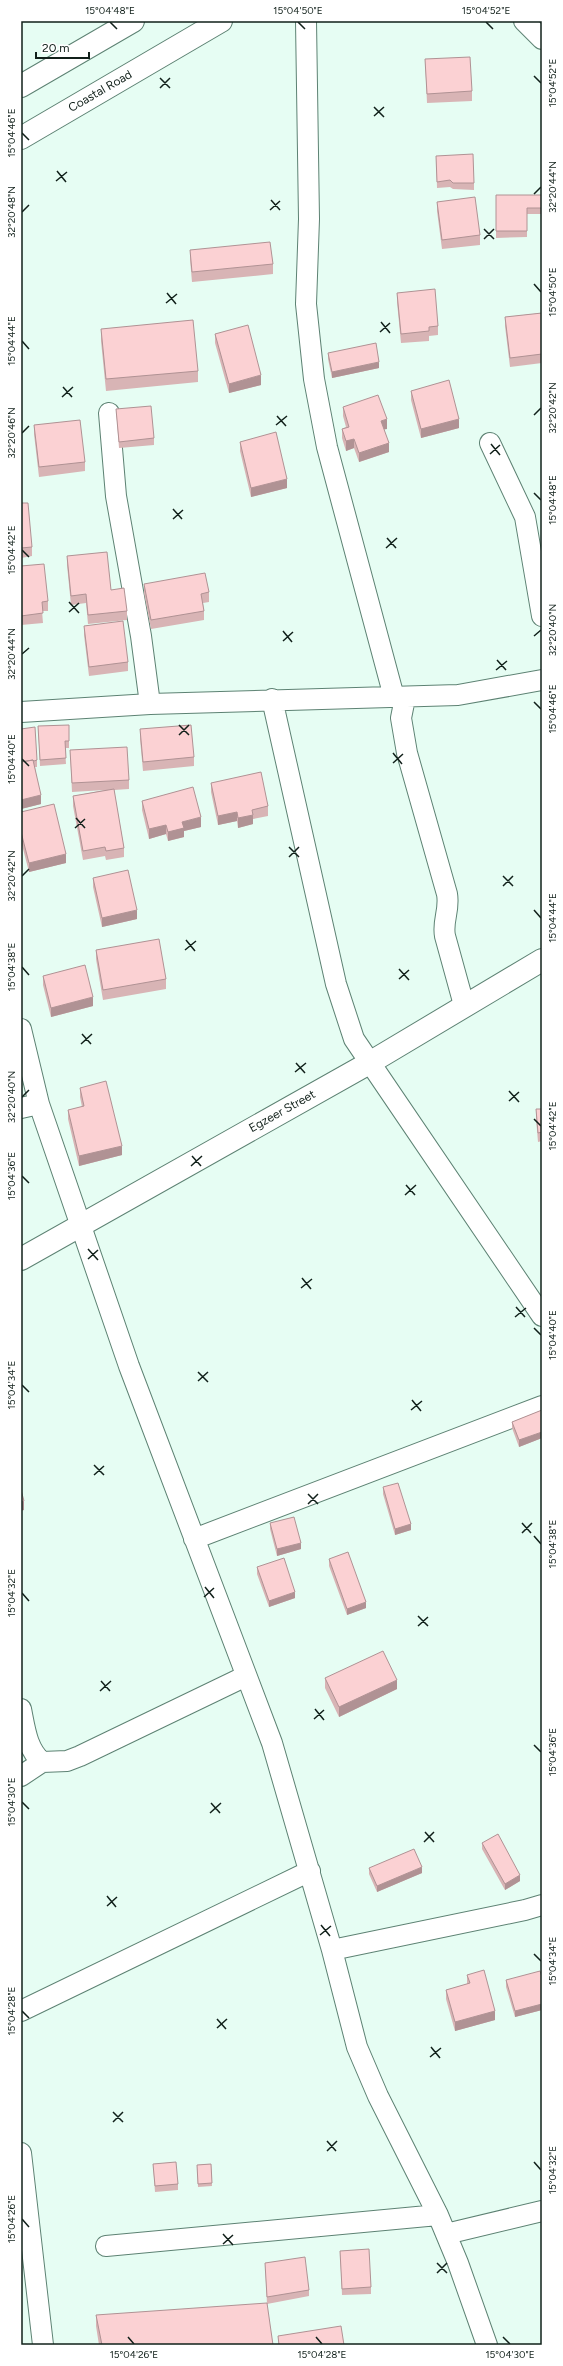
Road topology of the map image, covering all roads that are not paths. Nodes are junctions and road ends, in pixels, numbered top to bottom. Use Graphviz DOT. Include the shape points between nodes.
graph roads {
  1 [pos="133,21"];
  2 [pos="221,21"];
  3 [pos="306,21"];
  4 [pos="524,21"];
  5 [pos="542,39"];
  6 [pos="21,86"];
  7 [pos="21,138"];
  8 [pos="109,413"];
  9 [pos="490,443"];
  10 [pos="542,616"];
  11 [pos="542,680"];
  12 [pos="399,697"];
  13 [pos="272,700"];
  14 [pos="150,704"];
  15 [pos="21,712"];
  16 [pos="542,960"];
  17 [pos="464,1005"];
  18 [pos="21,1030"];
  19 [pos="371,1062"];
  20 [pos="30,1106"];
  21 [pos="80,1224"];
  22 [pos="21,1259"];
  23 [pos="542,1316"];
  24 [pos="542,1406"];
  25 [pos="194,1540"];
  26 [pos="246,1676"];
  27 [pos="21,1710"];
  28 [pos="42,1762"];
  29 [pos="21,1776"];
  30 [pos="310,1871"];
  31 [pos="542,1905"];
  32 [pos="332,1950"];
  33 [pos="21,2011"];
  34 [pos="21,2153"];
  35 [pos="542,2211"];
  36 [pos="438,2215"];
  37 [pos="446,2234"];
  38 [pos="106,2246"];
  39 [pos="43,2345"];
  40 [pos="487,2345"];
  1 -- 6 [label="main road"];
  2 -- 7 [label="main road, Coastal Road"];
  3 -- 12 [label="street" via="309,219 306,304 314,379 327,447"];
  4 -- 5 [label="street"];
  8 -- 14 [label="street" via="116,496 141,636"];
  9 -- 10 [label="street" via="525,517"];
  11 -- 12 [label="street" via="458,695"];
  12 -- 13 [label="street"];
  12 -- 17 [label="street" via="407,753 447,894 449,904 443,928 444,936"];
  13 -- 14 [label="street"];
  13 -- 19 [label="street" via="338,992 354,1039"];
  14 -- 15 [label="street"];
  16 -- 17 [label="main road, Egzeer Street"];
  17 -- 19 [label="main road, Egzeer Street"];
  18 -- 20 [label="street"];
  19 -- 21 [label="main road, Egzeer Street"];
  19 -- 23 [label="street"];
  20 -- 21 [label="street"];
  21 -- 22 [label="main road, Egzeer Street"];
  21 -- 25 [label="street" via="129,1366"];
  24 -- 25 [label="street"];
  25 -- 26 [label="street"];
  26 -- 28 [label="street" via="80,1756 67,1761"];
  26 -- 30 [label="street" via="272,1743"];
  27 -- 28 [label="street" via="28,1741 34,1755"];
  28 -- 29 [label="street"];
  30 -- 32 [label="street"];
  30 -- 33 [label="street"];
  31 -- 32 [label="street"];
  32 -- 36 [label="street" via="357,2047 378,2096"];
  34 -- 39 [label="street"];
  35 -- 37 [label="street"];
  36 -- 37 [label="street"];
  36 -- 38 [label="street"];
  37 -- 40 [label="street"];
}
